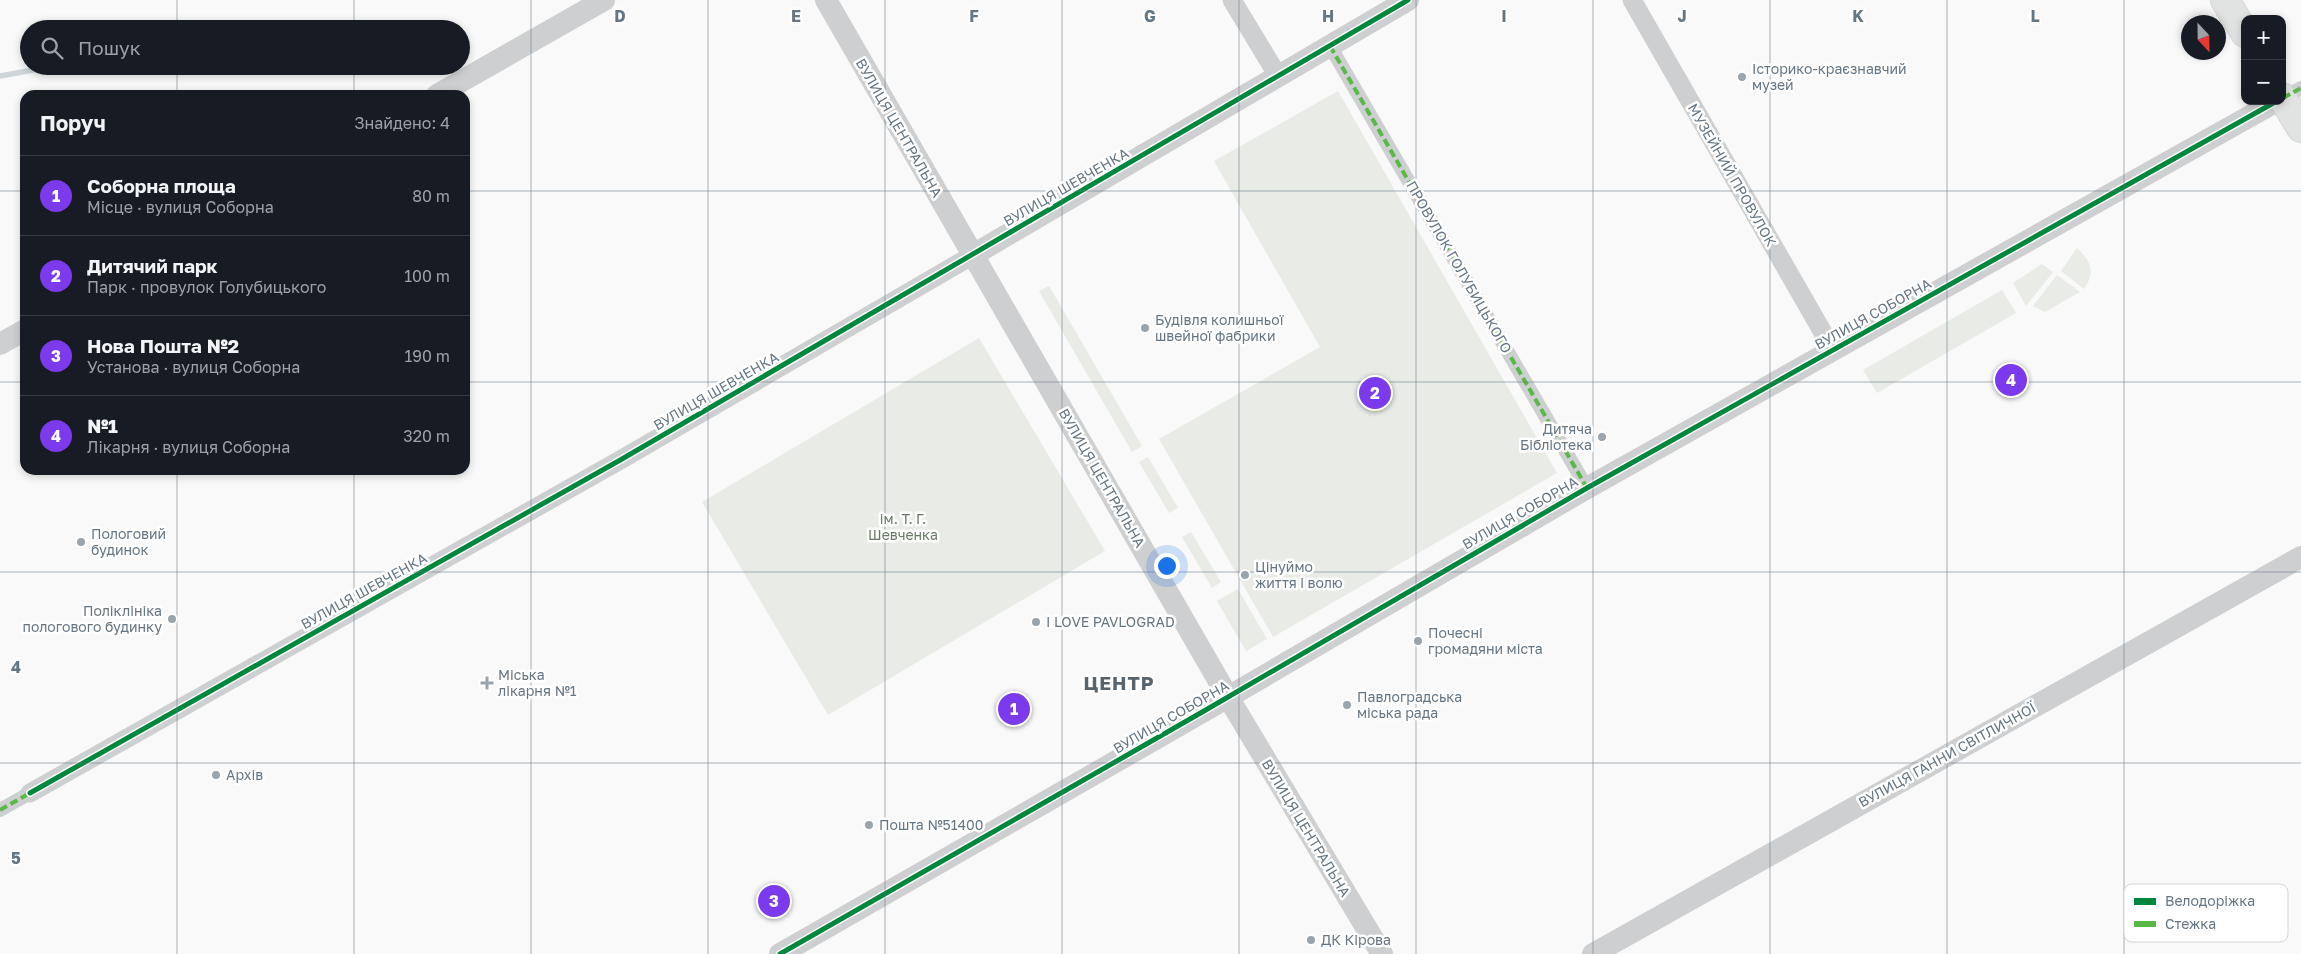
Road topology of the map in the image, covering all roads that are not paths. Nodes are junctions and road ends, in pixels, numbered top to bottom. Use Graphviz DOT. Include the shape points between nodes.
graph roads {
  1 [pos="604,0"];
  2 [pos="826,0"];
  3 [pos="1232,0"];
  4 [pos="1408,0"];
  5 [pos="1632,0"];
  6 [pos="2225,0"];
  7 [pos="2241,26"];
  8 [pos="1330,46"];
  9 [pos="1278,76"];
  10 [pos="2301,88"];
  11 [pos="446,90"];
  12 [pos="2286,96"];
  13 [pos="2286,104"];
  14 [pos="2270,105"];
  15 [pos="2301,128"];
  16 [pos="972,255"];
  17 [pos="20,333"];
  18 [pos="0,344"];
  19 [pos="1833,350"];
  20 [pos="1587,488"];
  21 [pos="2301,557"];
  22 [pos="1228,697"];
  23 [pos="30,793"];
  24 [pos="0,810"];
  25 [pos="780,954"];
  26 [pos="1382,954"];
  27 [pos="1594,954"];
  1 -- 11 [label="street"];
  2 -- 16 [label="street, ВУЛИЦЯ ЦЕНТРАЛЬНА"];
  3 -- 9 [label="street"];
  4 -- 8 [label="street, ВУЛИЦЯ ШЕВЧЕНКА"];
  5 -- 19 [label="street, МУЗЕЙНИЙ ПРОВУЛОК"];
  6 -- 7 [label="main road"];
  8 -- 9 [label="street, ВУЛИЦЯ ШЕВЧЕНКА"];
  8 -- 20 [label="street, ПРОВУЛОК ГОЛУБИЦЬКОГО"];
  9 -- 16 [label="street, ВУЛИЦЯ ШЕВЧЕНКА"];
  10 -- 12 [label="street"];
  13 -- 15 [label="main road"];
  14 -- 19 [label="street, ВУЛИЦЯ СОБОРНА"];
  16 -- 22 [label="street, ВУЛИЦЯ ЦЕНТРАЛЬНА"];
  16 -- 23 [label="street, ВУЛИЦЯ ШЕВЧЕНКА" via="622,459"];
  17 -- 18 [label="street"];
  19 -- 20 [label="street, ВУЛИЦЯ СОБОРНА"];
  20 -- 22 [label="street, ВУЛИЦЯ СОБОРНА"];
  21 -- 27 [label="street, ВУЛИЦЯ ГАННИ СВІТЛИЧНОЇ"];
  22 -- 25 [label="street, ВУЛИЦЯ СОБОРНА"];
  22 -- 26 [label="street, ВУЛИЦЯ ЦЕНТРАЛЬНА"];
  23 -- 24 [label="street, ВУЛИЦЯ ШЕВЧЕНКА"];
}
